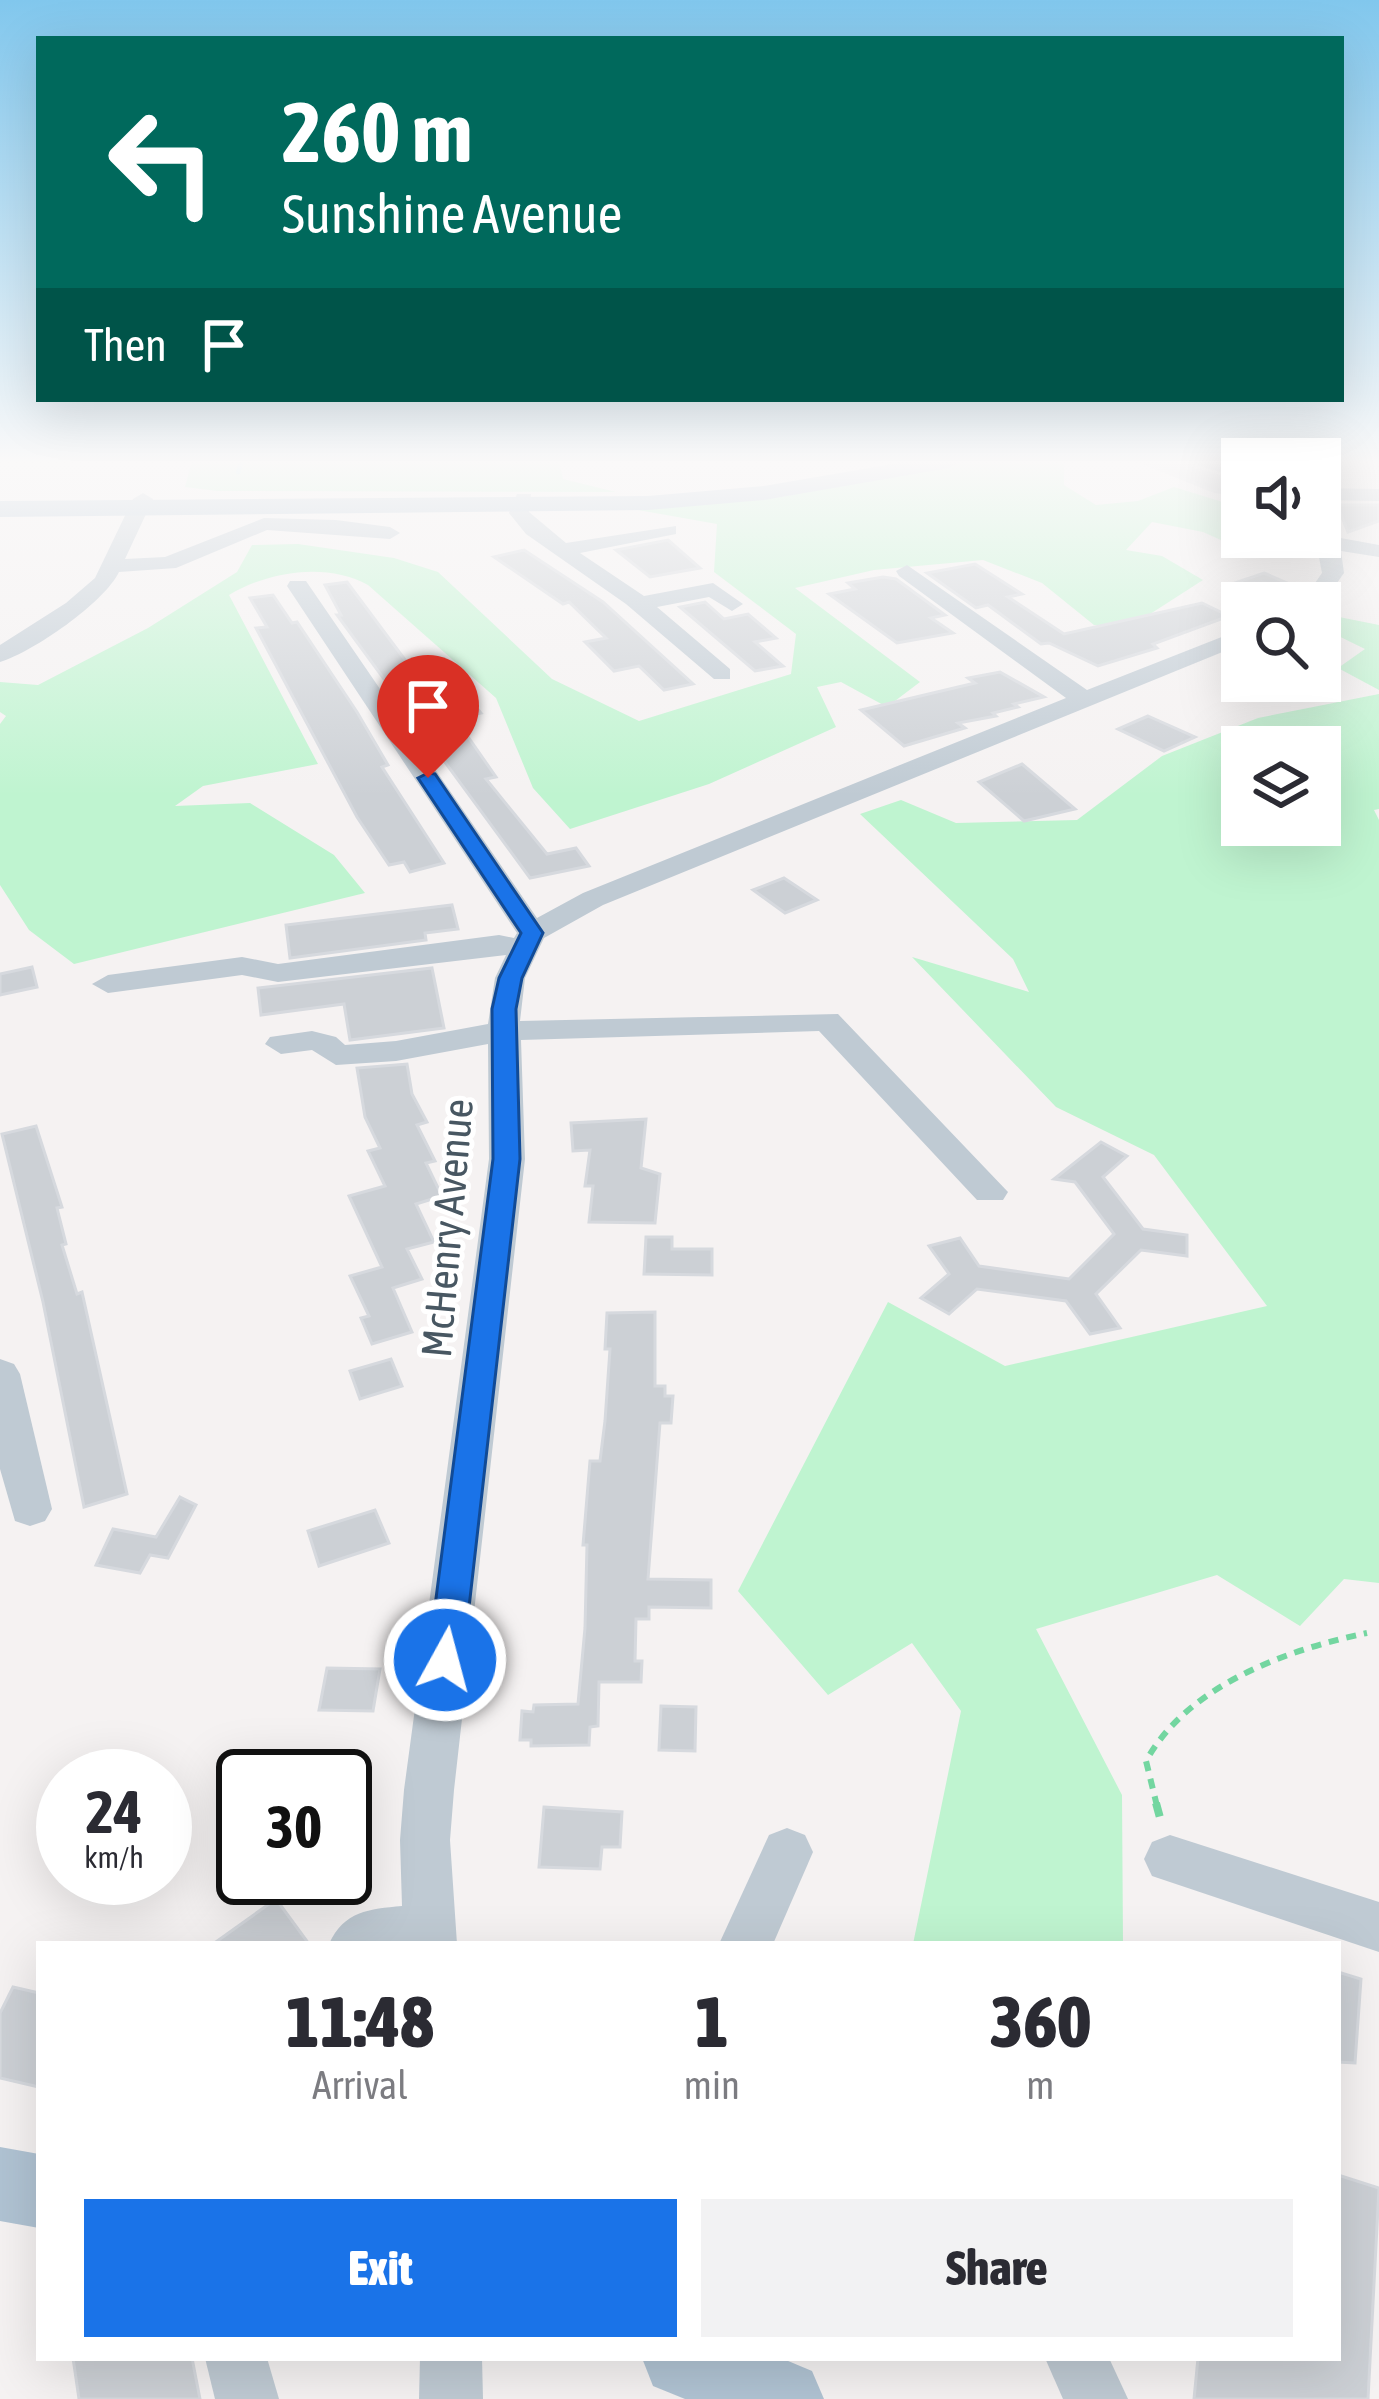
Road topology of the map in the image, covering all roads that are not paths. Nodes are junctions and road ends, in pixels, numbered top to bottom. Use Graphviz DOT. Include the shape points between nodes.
graph roads {
  1 [pos="108,573"];
  2 [pos="161,573"];
  3 [pos="595,573"];
  4 [pos="910,573"];
  5 [pos="298,586"];
  6 [pos="90,595"];
  7 [pos="640,604"];
  8 [pos="732,604"];
  9 [pos="1221,645"];
  10 [pos="0,655"];
  11 [pos="722,674"];
  12 [pos="1087,702"];
  13 [pos="527,941"];
  14 [pos="108,984"];
  15 [pos="504,1031"];
  16 [pos="281,1044"];
  17 [pos="991,1192"];
  18 [pos="0,1374"];
  19 [pos="17,1490"];
  20 [pos="787,1852"];
  21 [pos="1170,1859"];
  22 [pos="1379,1927"];
  23 [pos="430,1936"];
  24 [pos="360,1941"];
  25 [pos="747,1941"];
  26 [pos="0,2184"];
  27 [pos="36,2190"];
  28 [pos="237,2361"];
  29 [pos="451,2361"];
  30 [pos="1077,2361"];
  31 [pos="248,2399"];
  32 [pos="451,2399"];
  33 [pos="1096,2399"];
  1 -- 6 [label="street"];
  2 -- 6 [label="street"];
  3 -- 7 [label="street"];
  4 -- 12 [label="street"];
  5 -- 13 [label="street"];
  6 -- 10 [label="street"];
  7 -- 8 [label="street" via="713,590"];
  7 -- 11 [label="street"];
  9 -- 12 [label="street"];
  12 -- 13 [label="street" via="593,899"];
  13 -- 14 [label="street" via="278,973 242,966"];
  13 -- 15 [label="street, McHenry Avenue" via="507,994"];
  15 -- 16 [label="street" via="336,1055 318,1040"];
  15 -- 17 [label="street" via="827,1021"];
  15 -- 23 [label="street, McHenry Avenue" via="507,1159 429,1790"];
  18 -- 19 [label="street"];
  20 -- 25 [label="street"];
  21 -- 22 [label="street"];
  23 -- 24 [label="street"];
  26 -- 27 [label="main road"];
  28 -- 31 [label="street"];
  29 -- 32 [label="street"];
  30 -- 33 [label="street"];
}
